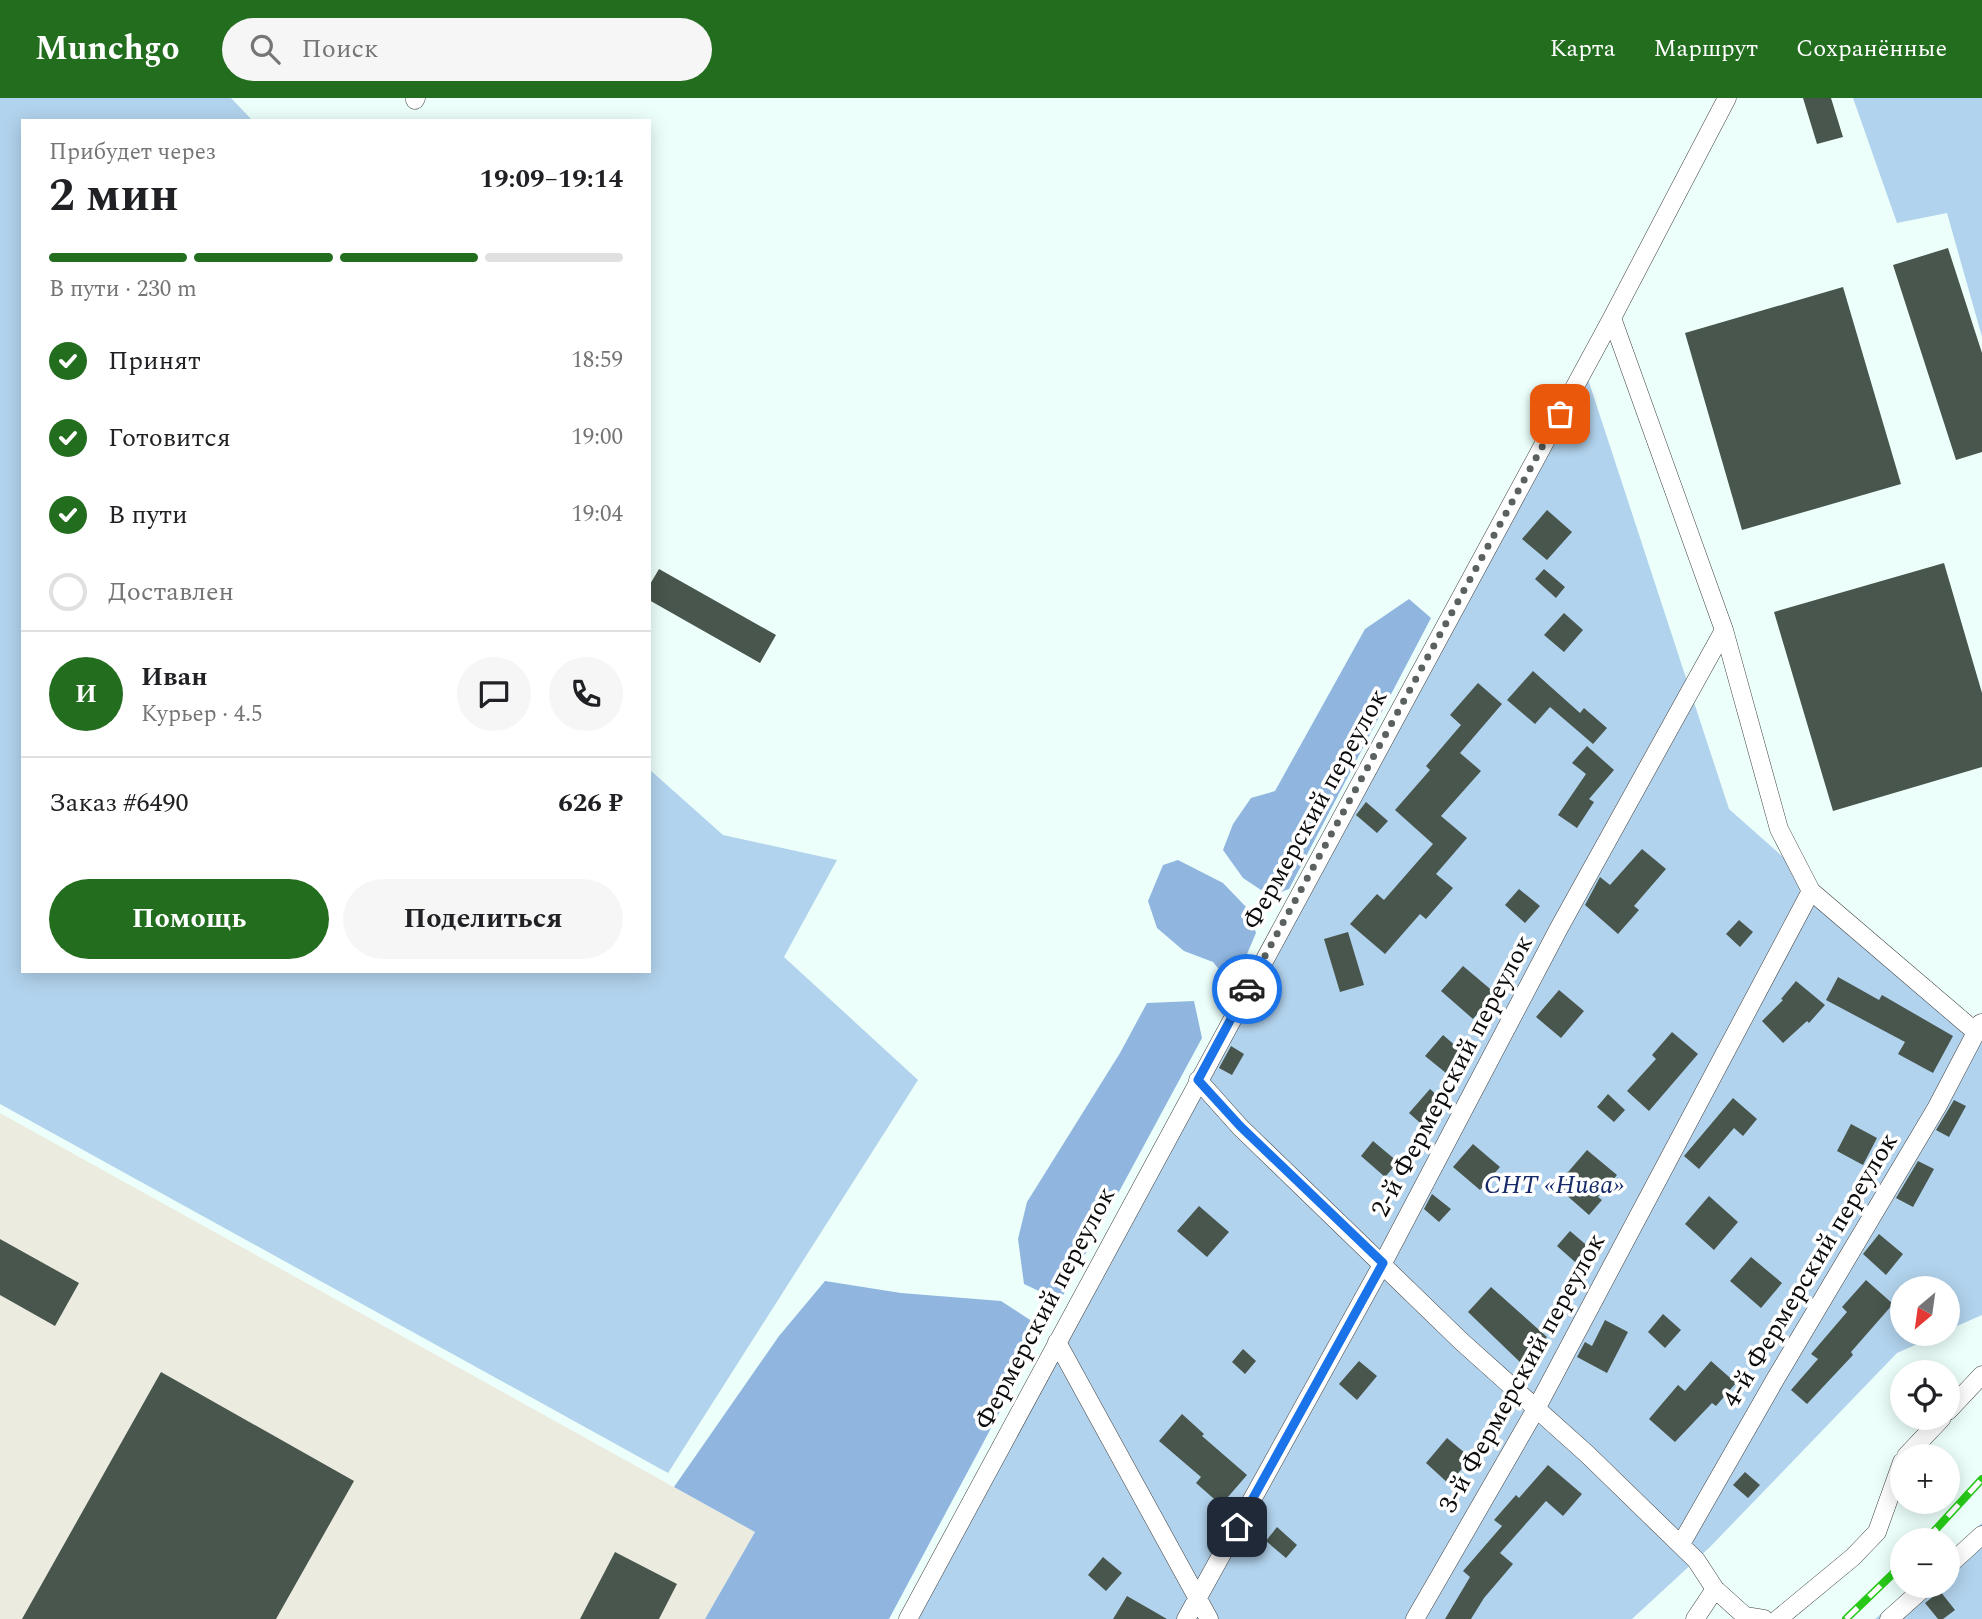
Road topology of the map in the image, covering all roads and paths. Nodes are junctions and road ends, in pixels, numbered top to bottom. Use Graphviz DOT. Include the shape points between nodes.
graph roads {
  1 [pos="1727,98"];
  2 [pos="1612,318"];
  3 [pos="1724,630"];
  4 [pos="1811,891"];
  5 [pos="1980,1028"];
  6 [pos="1198,1080"];
  7 [pos="1383,1263"];
  8 [pos="1057,1342"];
  9 [pos="1982,1375"];
  10 [pos="1960,1398"];
  11 [pos="1536,1409"];
  12 [pos="1931,1430"];
  13 [pos="1917,1444"];
  14 [pos="1890,1496"];
  15 [pos="1982,1535"];
  16 [pos="1681,1544"];
  17 [pos="1960,1555"];
  18 [pos="1715,1589"];
  19 [pos="1913,1598"];
  20 [pos="1197,1599"];
  21 [pos="908,1619"];
  22 [pos="1186,1619"];
  23 [pos="1209,1619"];
  24 [pos="1415,1619"];
  25 [pos="1695,1619"];
  26 [pos="1764,1619"];
  27 [pos="1778,1619"];
  28 [pos="1889,1619"];
  1 -- 2 [label="street, Фермерский переулок"];
  2 -- 3 [label="street"];
  2 -- 6 [label="street, Фермерский переулок"];
  3 -- 4 [label="street" via="1779,830"];
  3 -- 7 [label="street, 2-й Фермерский переулок" via="1559,928"];
  4 -- 5 [label="street"];
  4 -- 11 [label="street, 3-й Фермерский переулок"];
  5 -- 16 [label="street, 4-й Фермерский переулок"];
  6 -- 7 [label="street"];
  6 -- 8 [label="street, Фермерский переулок"];
  7 -- 11 [label="street"];
  7 -- 20 [label="street, 2-й Фермерский переулок"];
  8 -- 20 [label="street"];
  8 -- 21 [label="street, Фермерский переулок"];
  9 -- 10 [label="street"];
  11 -- 16 [label="street"];
  11 -- 24 [label="street, 3-й Фермерский переулок"];
  12 -- 13 [label="street"];
  14 -- 27 [label="street" via="1877,1532"];
  15 -- 17 [label="street"];
  16 -- 18 [label="street"];
  18 -- 25 [label="street"];
  18 -- 26 [label="street" via="1745,1616"];
  19 -- 28 [label="street"];
  20 -- 22 [label="street, 2-й Фермерский переулок"];
  20 -- 23 [label="street"];
}
